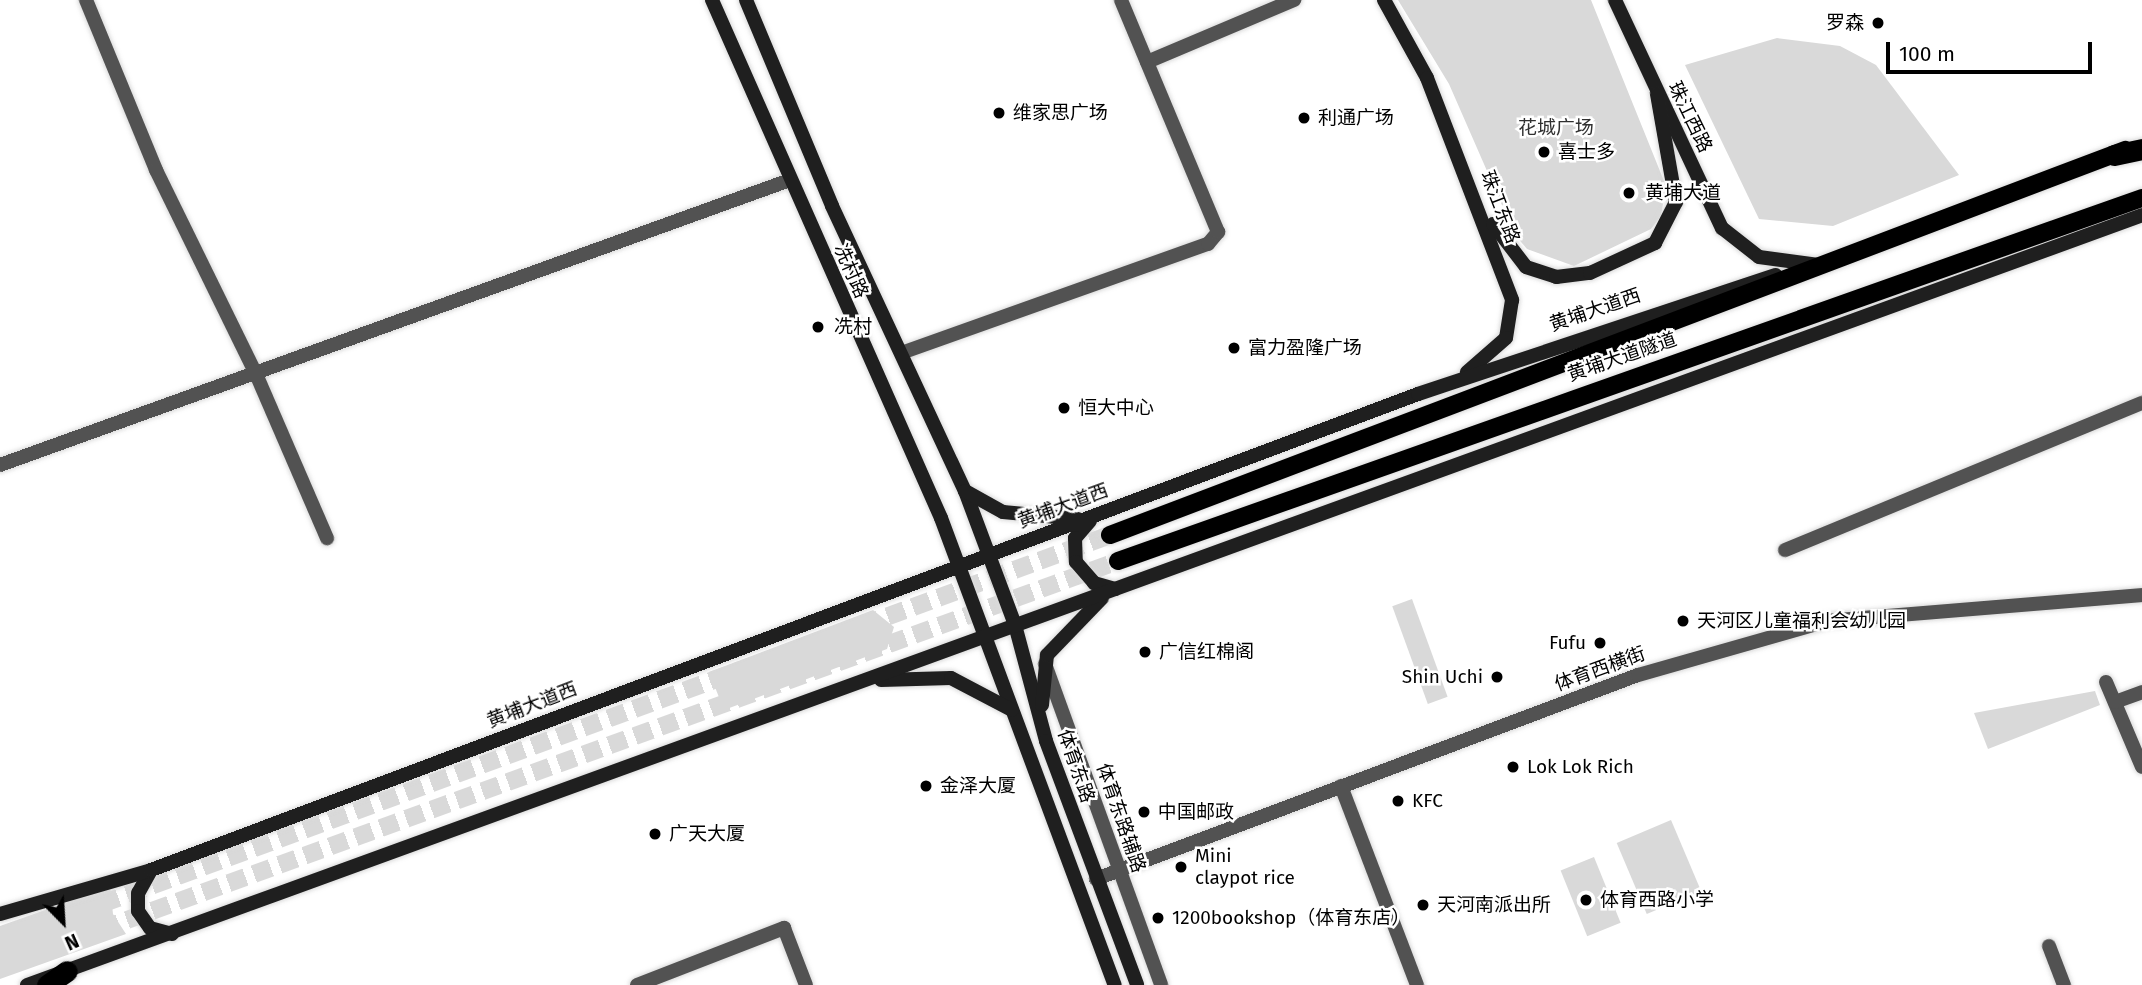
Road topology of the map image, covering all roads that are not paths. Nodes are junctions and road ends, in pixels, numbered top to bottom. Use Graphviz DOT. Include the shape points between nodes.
graph roads {
  1 [pos="86,0"];
  2 [pos="712,0"];
  3 [pos="746,0"];
  4 [pos="1121,0"];
  5 [pos="1294,0"];
  6 [pos="1384,0"];
  7 [pos="1615,0"];
  8 [pos="1147,62"];
  9 [pos="1657,94"];
  10 [pos="2142,143"];
  11 [pos="2142,149"];
  12 [pos="2114,155"];
  13 [pos="790,180"];
  14 [pos="1475,194"];
  15 [pos="2142,198"];
  16 [pos="2142,215"];
  17 [pos="1818,265"];
  18 [pos="904,352"];
  19 [pos="256,374"];
  20 [pos="1419,394"];
  21 [pos="2142,403"];
  22 [pos="0,466"];
  23 [pos="965,491"];
  24 [pos="1093,518"];
  25 [pos="1111,535"];
  26 [pos="327,538"];
  27 [pos="1785,550"];
  28 [pos="988,556"];
  29 [pos="1118,561"];
  30 [pos="960,566"];
  31 [pos="1115,589"];
  32 [pos="2142,595"];
  33 [pos="1014,625"];
  34 [pos="985,635"];
  35 [pos="1044,662"];
  36 [pos="2106,682"];
  37 [pos="856,683"];
  38 [pos="2142,692"];
  39 [pos="2115,702"];
  40 [pos="1012,710"];
  41 [pos="1046,741"];
  42 [pos="2142,768"];
  43 [pos="1341,786"];
  44 [pos="1117,869"];
  45 [pos="151,870"];
  46 [pos="1096,879"];
  47 [pos="0,914"];
  48 [pos="173,934"];
  49 [pos="2049,946"];
  50 [pos="67,971"];
  51 [pos="27,985"];
  52 [pos="47,985"];
  53 [pos="637,985"];
  54 [pos="806,985"];
  55 [pos="1115,985"];
  56 [pos="1137,985"];
  57 [pos="1161,985"];
  58 [pos="1417,985"];
  59 [pos="2064,985"];
  1 -- 19 [label="street" via="156,170"];
  2 -- 13 [label="main road, 冼村路"];
  3 -- 18 [label="main road, 冼村路" via="832,206"];
  4 -- 8 [label="street"];
  5 -- 8 [label="street"];
  6 -- 14 [label="main road, 珠江东路" via="1410,43"];
  7 -- 9 [label="main road, 珠江西路"];
  8 -- 18 [label="street" via="1218,232 1208,244"];
  9 -- 14 [label="main road" via="1676,202 1666,229 1644,251 1590,273 1541,274 1514,256"];
  9 -- 17 [label="main road, 珠江西路" via="1733,242 1759,257"];
  10 -- 12 [label="main road, 黄埔大道西"];
  11 -- 12 [label="highway"];
  12 -- 17 [label="main road, 黄埔大道西"];
  13 -- 19 [label="street"];
  13 -- 30 [label="main road, 冼村路"];
  14 -- 20 [label="main road, 珠江东路" via="1508,284 1511,325 1488,358"];
  15 -- 29 [label="main road, 黄埔大道隧道"];
  16 -- 31 [label="main road"];
  17 -- 20 [label="main road, 黄埔大道西" via="1713,293"];
  17 -- 25 [label="main road, 黄埔大道隧道"];
  18 -- 23 [label="main road, 冼村路"];
  19 -- 22 [label="street"];
  19 -- 26 [label="street"];
  20 -- 24 [label="main road, 黄埔大道西"];
  21 -- 27 [label="street"];
  23 -- 24 [label="main road" via="1003,512 1034,518"];
  23 -- 28 [label="main road, 冼村路"];
  24 -- 28 [label="main road, 黄埔大道西"];
  24 -- 31 [label="main road" via="1075,538 1076,562 1094,583"];
  28 -- 30 [label="main road, 黄埔大道西"];
  28 -- 33 [label="main road, 体育东路"];
  30 -- 34 [label="main road, 冼村路"];
  30 -- 45 [label="main road, 黄埔大道西"];
  31 -- 33 [label="main road"];
  31 -- 35 [label="main road" via="1068,626"];
  32 -- 43 [label="street, 体育西横街" via="1827,621 1639,675"];
  33 -- 34 [label="main road"];
  33 -- 41 [label="main road, 体育东路"];
  34 -- 37 [label="main road"];
  34 -- 40 [label="main road, 体育东路"];
  35 -- 41 [label="main road"];
  35 -- 44 [label="street, 体育东路辅路"];
  36 -- 39 [label="street"];
  37 -- 40 [label="main road" via="937,676 969,684"];
  37 -- 48 [label="main road"];
  38 -- 39 [label="street"];
  39 -- 42 [label="street"];
  40 -- 55 [label="main road, 体育东路"];
  41 -- 46 [label="main road, 体育东路"];
  43 -- 44 [label="street, 体育西横街"];
  43 -- 58 [label="street"];
  44 -- 46 [label="street, 体育西横街"];
  44 -- 57 [label="street, 体育东路辅路"];
  45 -- 47 [label="main road, 黄埔大道西"];
  45 -- 48 [label="main road" via="138,893 138,911 150,928"];
  46 -- 56 [label="main road, 体育东路"];
  48 -- 50 [label="main road"];
  49 -- 59 [label="street"];
  50 -- 51 [label="main road"];
  50 -- 52 [label="highway"];
  53 -- 54 [label="street" via="784,928"];
}
